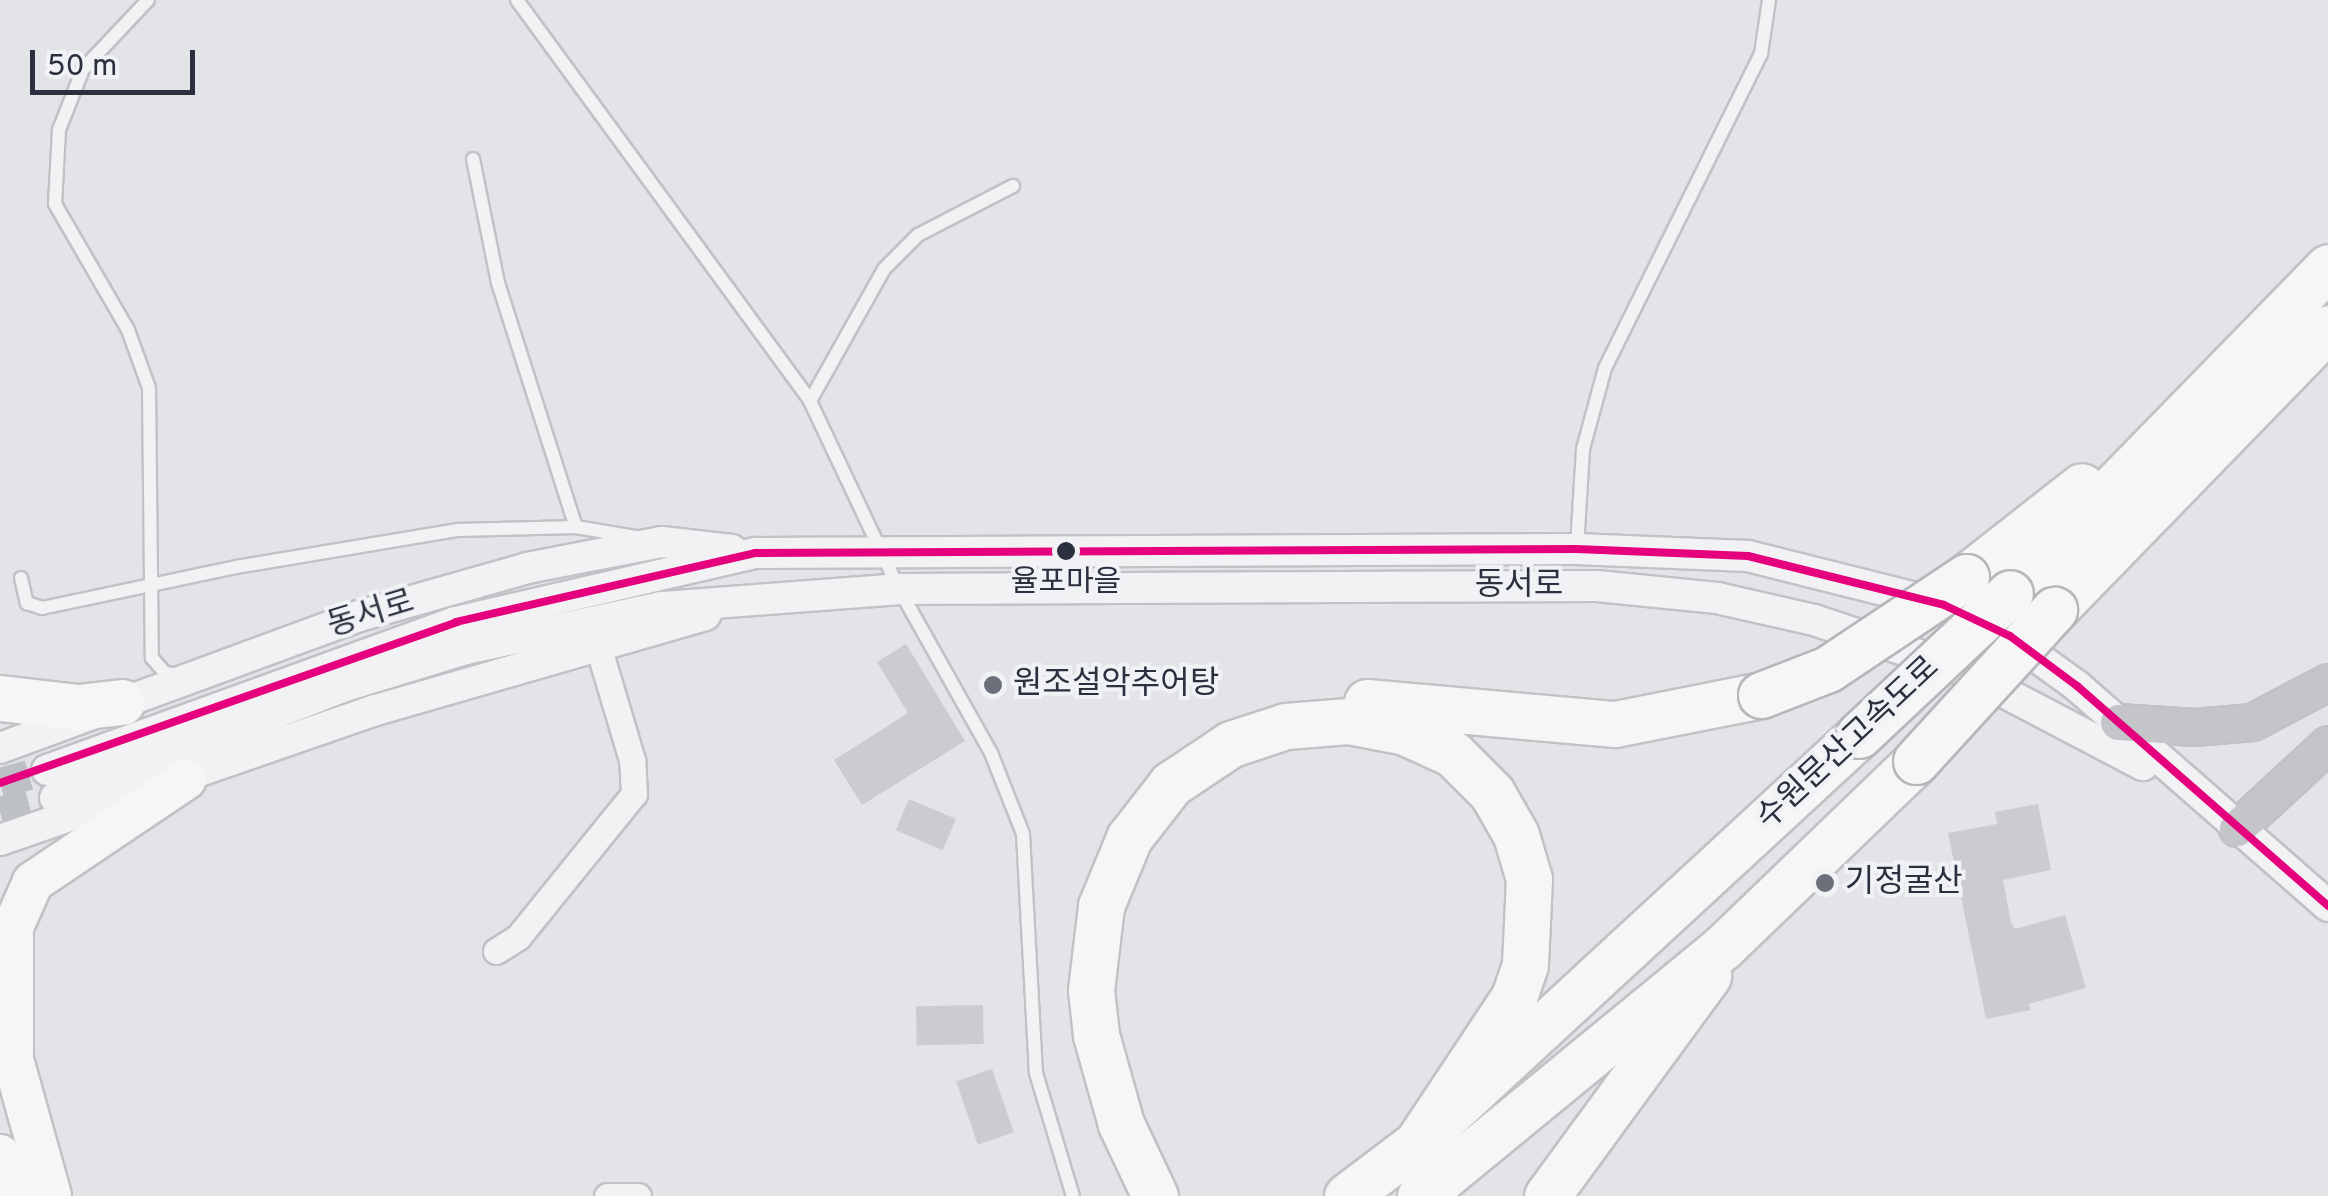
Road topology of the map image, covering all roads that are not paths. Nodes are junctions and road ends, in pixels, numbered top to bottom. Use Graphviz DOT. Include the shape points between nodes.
graph roads {
  1 [pos="148,0"];
  2 [pos="517,0"];
  3 [pos="1769,0"];
  4 [pos="472,159"];
  5 [pos="1013,186"];
  6 [pos="2328,267"];
  7 [pos="2328,328"];
  8 [pos="2229,371"];
  9 [pos="810,401"];
  10 [pos="576,526"];
  11 [pos="662,542"];
  12 [pos="881,548"];
  13 [pos="1576,549"];
  14 [pos="755,552"];
  15 [pos="21,578"];
  16 [pos="152,589"];
  17 [pos="899,589"];
  18 [pos="747,600"];
  19 [pos="599,649"];
  20 [pos="192,676"];
  21 [pos="2328,682"];
  22 [pos="0,698"];
  23 [pos="122,702"];
  24 [pos="2118,722"];
  25 [pos="2328,744"];
  26 [pos="0,748"];
  27 [pos="186,779"];
  28 [pos="2237,828"];
  29 [pos="0,840"];
  30 [pos="2328,906"];
  31 [pos="1723,947"];
  32 [pos="496,951"];
  33 [pos="7,1036"];
  34 [pos="1417,1142"];
  35 [pos="0,1154"];
  36 [pos="12,1196"];
  37 [pos="51,1196"];
  38 [pos="607,1196"];
  39 [pos="638,1196"];
  40 [pos="1073,1196"];
  41 [pos="1131,1196"];
  42 [pos="1155,1196"];
  43 [pos="1347,1196"];
  44 [pos="1420,1196"];
  45 [pos="1547,1196"];
  1 -- 16 [label="lane" via="83,68 59,130 55,204 128,330 149,388"];
  2 -- 9 [label="lane"];
  3 -- 13 [label="lane" via="1761,54 1605,368 1583,449"];
  4 -- 10 [label="lane" via="498,283"];
  5 -- 9 [label="lane" via="918,235 884,269"];
  6 -- 8 [label="highway, 수원문산고속도로"];
  7 -- 31 [label="highway, 수원문산고속도로, bridge" via="1916,761"];
  8 -- 34 [label="highway, 수원문산고속도로, bridge" via="2010,593"];
  8 -- 41 [label="highway, bridge" via="1966,577 1828,668 1761,696 1614,724 1375,702 1304,704 1242,718 1168,760 1131,796 1104,839 1084,882 1069,956 1071,1029 1082,1089"];
  9 -- 12 [label="lane"];
  10 -- 11 [label="lane"];
  10 -- 16 [label="lane" via="458,530 242,566"];
  11 -- 14 [label="street, 동서로"];
  11 -- 20 [label="street, 동서로" via="508,574 359,616"];
  12 -- 13 [label="street, 동서로"];
  12 -- 14 [label="street, 동서로"];
  12 -- 17 [label="lane"];
  13 -- 24 [label="street, 동서로" via="1748,556 1944,605 2010,636"];
  14 -- 18 [label="street, 동서로" via="456,622 51,784 466,649 662,607"];
  15 -- 16 [label="lane" via="27,603 42,608"];
  16 -- 20 [label="lane" via="152,658 165,673"];
  17 -- 18 [label="street, 동서로"];
  17 -- 28 [label="street, 동서로" via="1597,586 1717,598 1814,620 1958,668 2104,740"];
  17 -- 40 [label="lane" via="991,753 1023,834 1036,1073"];
  18 -- 19 [label="street, 동서로"];
  19 -- 27 [label="street, 동서로" via="376,710"];
  19 -- 32 [label="street" via="632,760 634,794 518,937"];
  20 -- 23 [label="street, 동서로"];
  21 -- 24 [label="main road" via="2252,722"];
  22 -- 23 [label="highway" via="78,707"];
  23 -- 26 [label="street, 동서로"];
  24 -- 28 [label="street, 동서로"];
  25 -- 28 [label="main road"];
  27 -- 29 [label="street, 동서로"];
  27 -- 33 [label="highway" via="34,882 13,927"];
  28 -- 30 [label="street, 동서로"];
  31 -- 44 [label="highway, 수원문산고속도로"];
  31 -- 45 [label="highway" via="1698,996"];
  33 -- 37 [label="highway"];
  34 -- 42 [label="highway" via="1514,997 1525,965 1529,879 1516,835 1492,793 1453,754 1405,732 1348,721 1286,726 1231,744 1171,784 1129,838 1100,906 1091,990 1096,1035 1121,1124"];
  34 -- 43 [label="highway, 수원문산고속도로"];
  35 -- 36 [label="highway"];
  38 -- 39 [label="street"];
}
